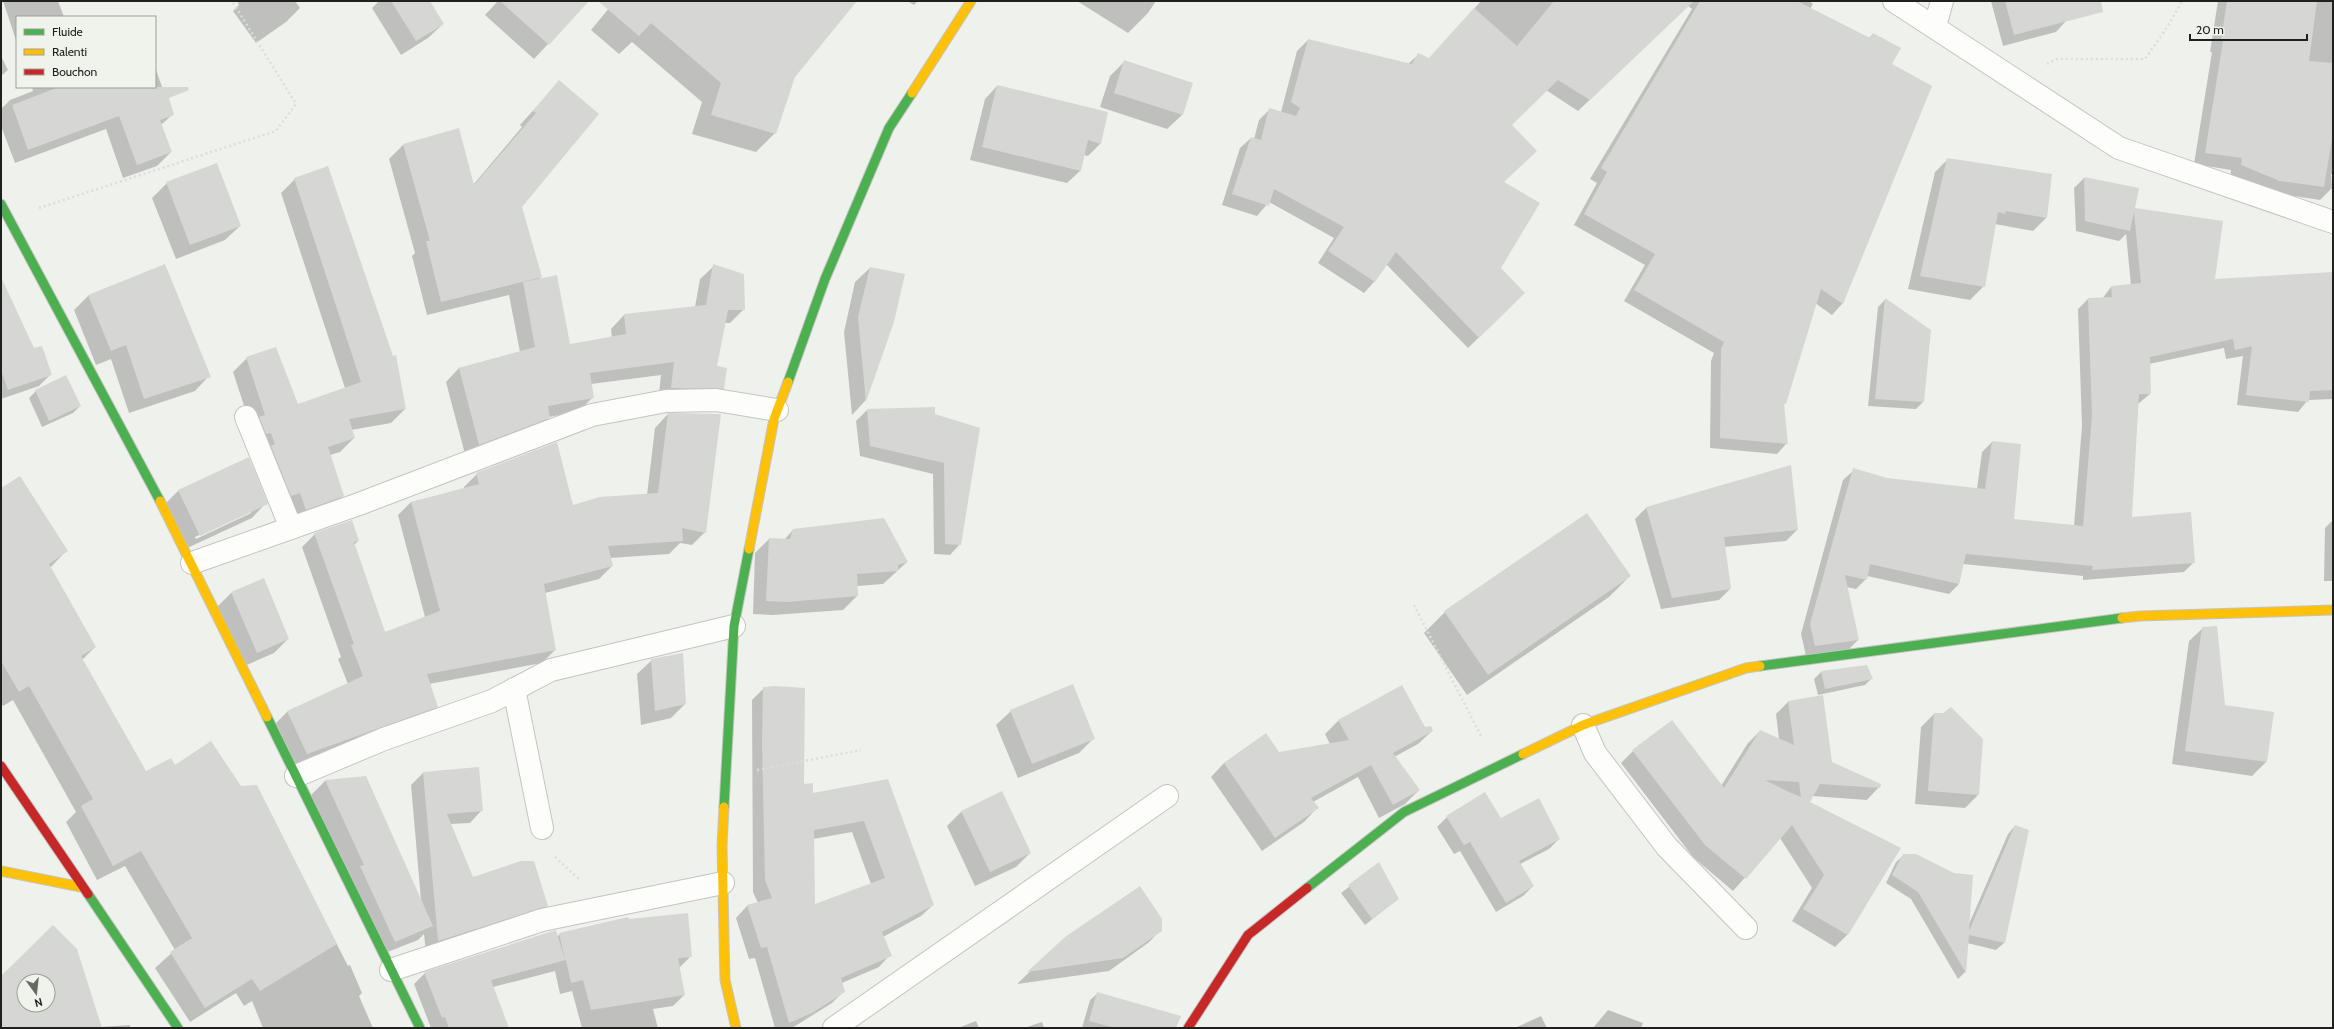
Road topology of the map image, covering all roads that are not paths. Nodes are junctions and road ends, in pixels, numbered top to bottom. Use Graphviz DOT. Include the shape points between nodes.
graph roads {
  1 [pos="971,1"];
  2 [pos="1894,1"];
  3 [pos="1942,1"];
  4 [pos="1934,26"];
  5 [pos="1,204"];
  6 [pos="2333,222"];
  7 [pos="777,410"];
  8 [pos="246,417"];
  9 [pos="291,528"];
  10 [pos="192,563"];
  11 [pos="2333,610"];
  12 [pos="734,626"];
  13 [pos="514,689"];
  14 [pos="1582,725"];
  15 [pos="1,766"];
  16 [pos="296,776"];
  17 [pos="1167,796"];
  18 [pos="542,828"];
  19 [pos="1,871"];
  20 [pos="723,883"];
  21 [pos="81,888"];
  22 [pos="1746,928"];
  23 [pos="391,970"];
  24 [pos="178,1028"];
  25 [pos="420,1028"];
  26 [pos="736,1028"];
  27 [pos="834,1028"];
  28 [pos="1188,1028"];
  1 -- 7 [label="street" via="889,128 825,279"];
  2 -- 4 [label="street"];
  3 -- 4 [label="street"];
  4 -- 6 [label="street" via="2119,148"];
  5 -- 10 [label="street"];
  7 -- 9 [label="street" via="716,400 666,400 592,415"];
  7 -- 12 [label="street"];
  8 -- 9 [label="street"];
  9 -- 10 [label="street"];
  10 -- 16 [label="street"];
  11 -- 14 [label="street" via="2140,616 1746,668"];
  12 -- 13 [label="street" via="551,670"];
  12 -- 20 [label="street" via="722,846"];
  13 -- 16 [label="street" via="492,701 384,739"];
  13 -- 18 [label="street"];
  14 -- 22 [label="street" via="1595,753 1667,847"];
  14 -- 28 [label="street" via="1404,812 1248,934"];
  15 -- 21 [label="street"];
  16 -- 23 [label="street"];
  17 -- 27 [label="street"];
  19 -- 21 [label="street"];
  20 -- 23 [label="street" via="542,920"];
  20 -- 26 [label="street" via="725,980"];
  21 -- 24 [label="street"];
  23 -- 25 [label="street"];
}
